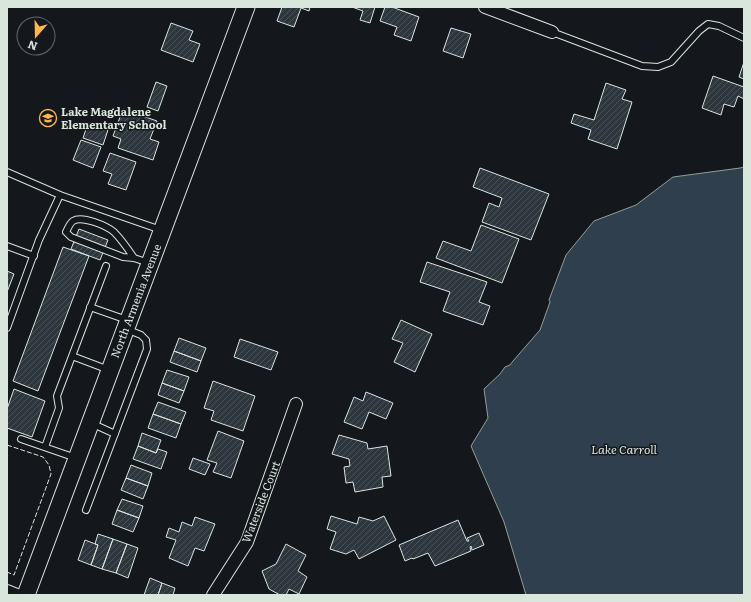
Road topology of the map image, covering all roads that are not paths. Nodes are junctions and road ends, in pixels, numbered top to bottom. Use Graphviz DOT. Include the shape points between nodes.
graph roads {
  1 [pos="246,7"];
  2 [pos="485,7"];
  3 [pos="552,32"];
  4 [pos="744,38"];
  5 [pos="7,172"];
  6 [pos="60,195"];
  7 [pos="162,230"];
  8 [pos="7,246"];
  9 [pos="34,256"];
  10 [pos="134,258"];
  11 [pos="150,264"];
  12 [pos="106,266"];
  13 [pos="90,307"];
  14 [pos="127,325"];
  15 [pos="7,328"];
  16 [pos="72,356"];
  17 [pos="110,370"];
  18 [pos="296,404"];
  19 [pos="91,423"];
  20 [pos="115,434"];
  21 [pos="21,439"];
  22 [pos="45,447"];
  23 [pos="77,459"];
  24 [pos="86,510"];
  25 [pos="7,592"];
  26 [pos="17,595"];
  27 [pos="26,595"];
  28 [pos="213,595"];
  1 -- 7 [label="main road, North Armenia Avenue"];
  2 -- 3 [label="street"];
  3 -- 4 [label="lane" via="642,66 658,67 671,62 708,24 719,26"];
  5 -- 6 [label="lane"];
  6 -- 7 [label="lane"];
  6 -- 9 [label="lane"];
  7 -- 11 [label="main road, North Armenia Avenue"];
  8 -- 9 [label="lane"];
  9 -- 15 [label="lane"];
  10 -- 10 [label="lane" via="123,257 71,237 66,232 68,227 72,221 77,220 98,223 114,232"];
  10 -- 11 [label="lane"];
  11 -- 14 [label="main road, North Armenia Avenue"];
  12 -- 13 [label="lane"];
  13 -- 14 [label="lane"];
  13 -- 16 [label="lane"];
  14 -- 17 [label="main road, North Armenia Avenue"];
  14 -- 20 [label="lane" via="146,340 147,349"];
  16 -- 17 [label="lane"];
  16 -- 22 [label="lane" via="57,396 59,408"];
  17 -- 19 [label="main road, North Armenia Avenue"];
  18 -- 28 [label="street, Waterside Court" via="248,542"];
  19 -- 20 [label="lane"];
  19 -- 23 [label="main road, North Armenia Avenue"];
  20 -- 24 [label="lane"];
  21 -- 22 [label="lane"];
  22 -- 23 [label="lane"];
  23 -- 27 [label="main road, North Armenia Avenue"];
  25 -- 26 [label="street"];
}
